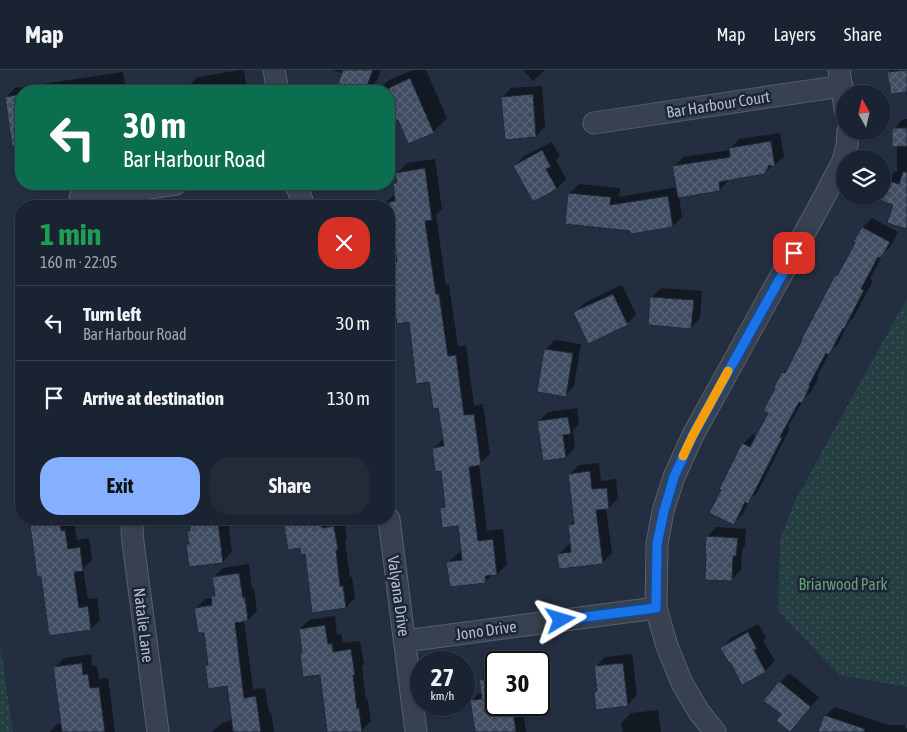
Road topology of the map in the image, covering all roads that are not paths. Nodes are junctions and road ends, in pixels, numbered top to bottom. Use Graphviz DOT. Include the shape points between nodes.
graph roads {
  1 [pos="274,70"];
  2 [pos="840,78"];
  3 [pos="277,85"];
  4 [pos="594,123"];
  5 [pos="847,140"];
  6 [pos="135,190"];
  7 [pos="80,198"];
  8 [pos="133,525"];
  9 [pos="389,525"];
  10 [pos="656,608"];
  11 [pos="405,641"];
  12 [pos="158,732"];
  13 [pos="416,732"];
  14 [pos="715,732"];
  1 -- 3 [label="street"];
  2 -- 4 [label="street, Bar Harbour Court"];
  5 -- 10 [label="street" via="843,161 693,435 674,477 657,544"];
  6 -- 7 [label="street"];
  8 -- 12 [label="street, Natalie Lane"];
  9 -- 11 [label="street, Valyana Drive"];
  10 -- 11 [label="street, Jono Drive"];
  10 -- 14 [label="street" via="682,683"];
  11 -- 13 [label="street, Valyana Drive"];
}
